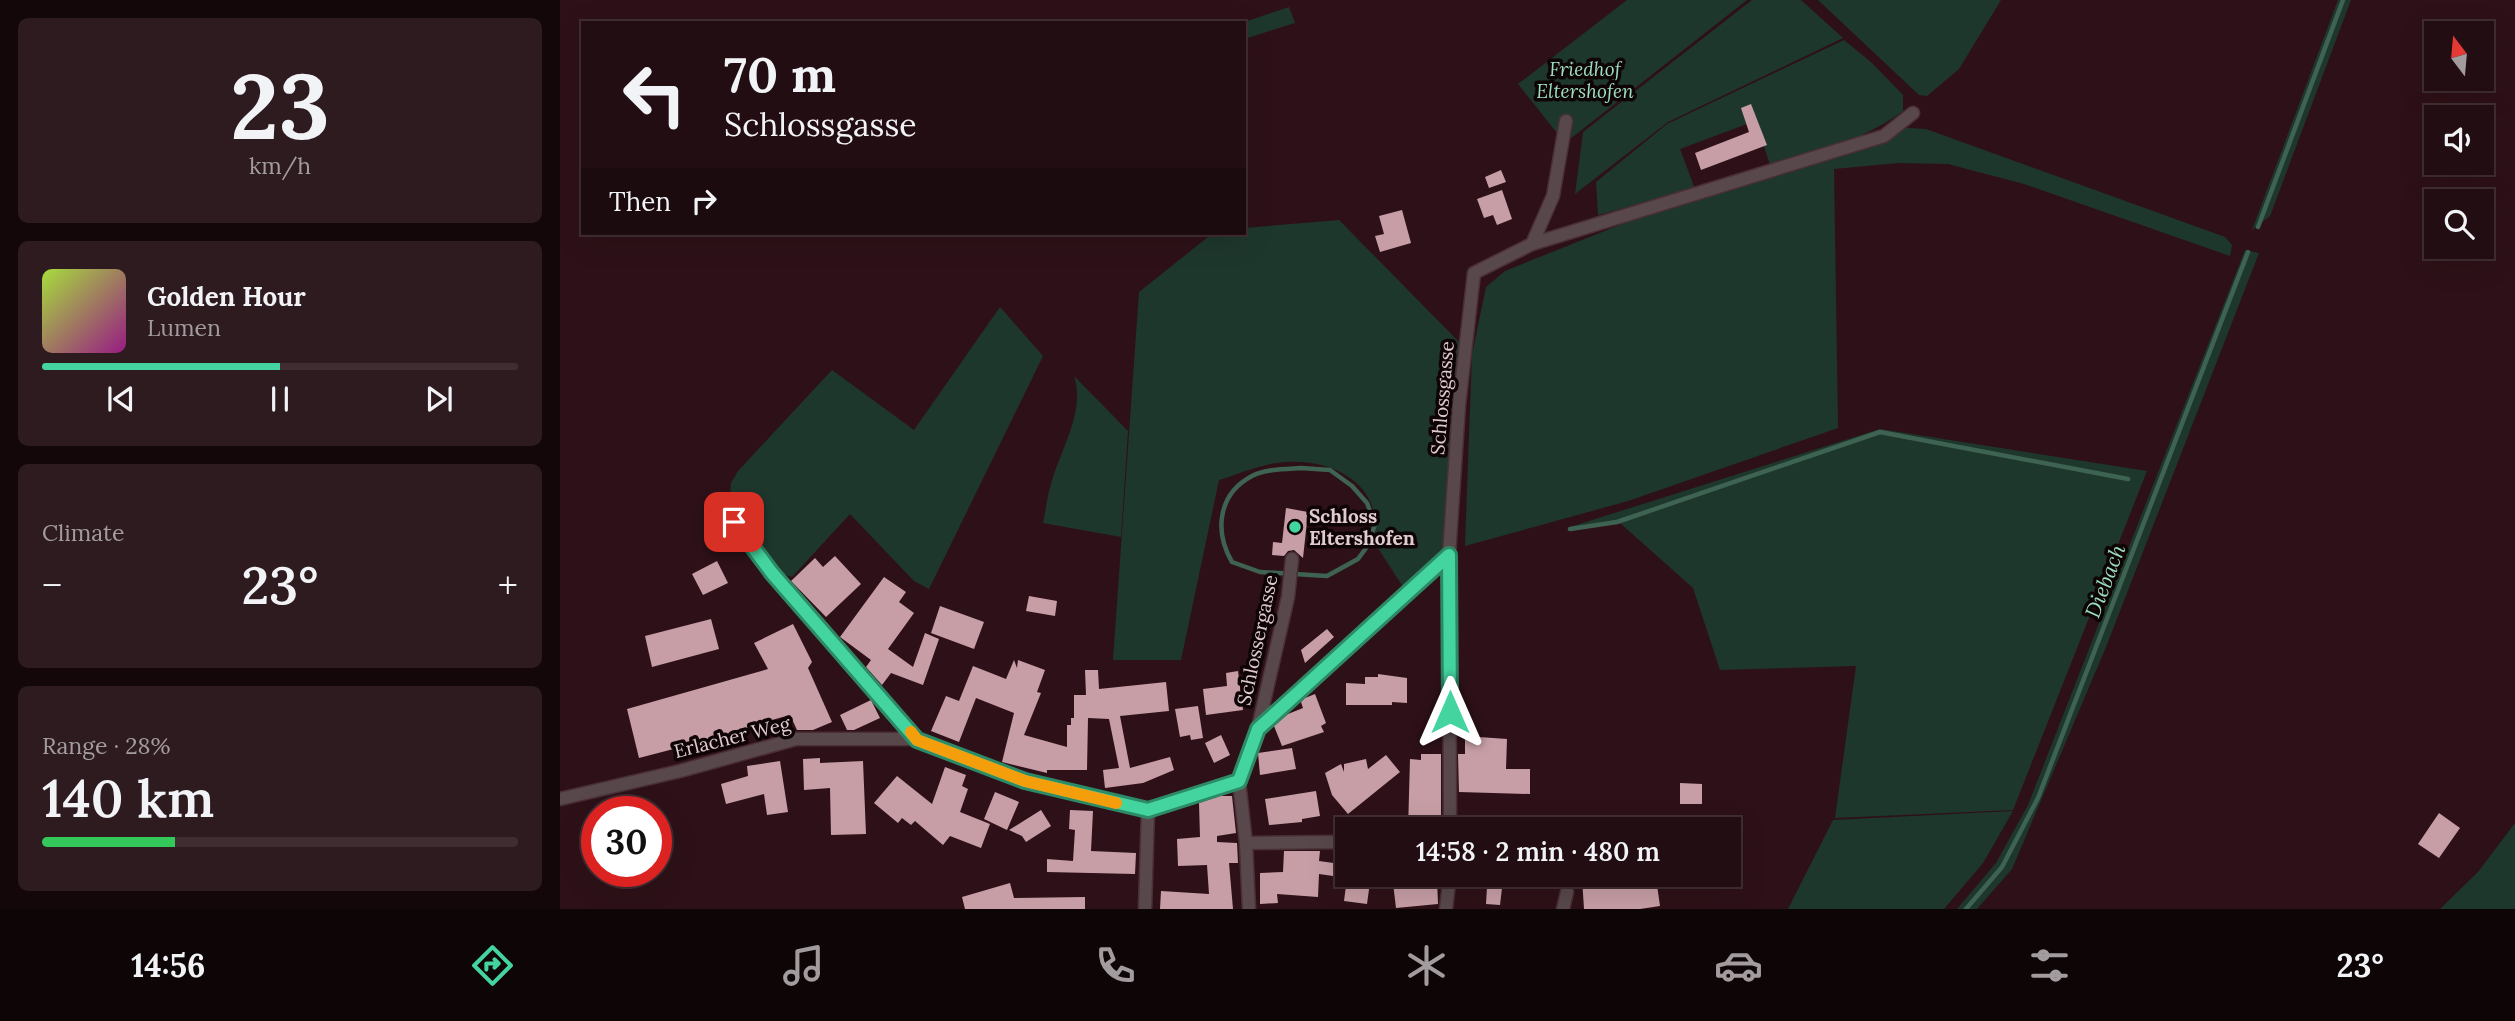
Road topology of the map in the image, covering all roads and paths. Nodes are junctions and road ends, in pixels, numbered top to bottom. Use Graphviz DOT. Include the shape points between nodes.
graph roads {
  1 [pos="1913,113"];
  2 [pos="1566,121"];
  3 [pos="1532,244"];
  4 [pos="734,522"];
  5 [pos="1449,555"];
  6 [pos="1292,564"];
  7 [pos="1258,729"];
  8 [pos="917,740"];
  9 [pos="1239,781"];
  10 [pos="560,799"];
  11 [pos="1148,810"];
  12 [pos="1450,817"];
  13 [pos="1246,843"];
  14 [pos="1335,843"];
  15 [pos="1446,887"];
  16 [pos="1567,892"];
  17 [pos="1145,909"];
  18 [pos="1249,909"];
  19 [pos="1446,909"];
  20 [pos="1563,909"];
  1 -- 3 [label="street, Schlossgasse" via="1884,136"];
  2 -- 3 [label="street" via="1553,196"];
  3 -- 5 [label="street, Schlossgasse" via="1474,274"];
  4 -- 8 [label="street" via="772,573"];
  5 -- 7 [label="street"];
  5 -- 12 [label="street"];
  6 -- 7 [label="street, Schlossergasse"];
  7 -- 9 [label="street"];
  8 -- 10 [label="street, Erlacher Weg" via="796,739"];
  8 -- 11 [label="street" via="1025,781"];
  9 -- 11 [label="street"];
  9 -- 13 [label="street"];
  11 -- 17 [label="street"];
  13 -- 14 [label="street"];
  13 -- 18 [label="street"];
  15 -- 19 [label="street"];
  16 -- 20 [label="street"];
}
